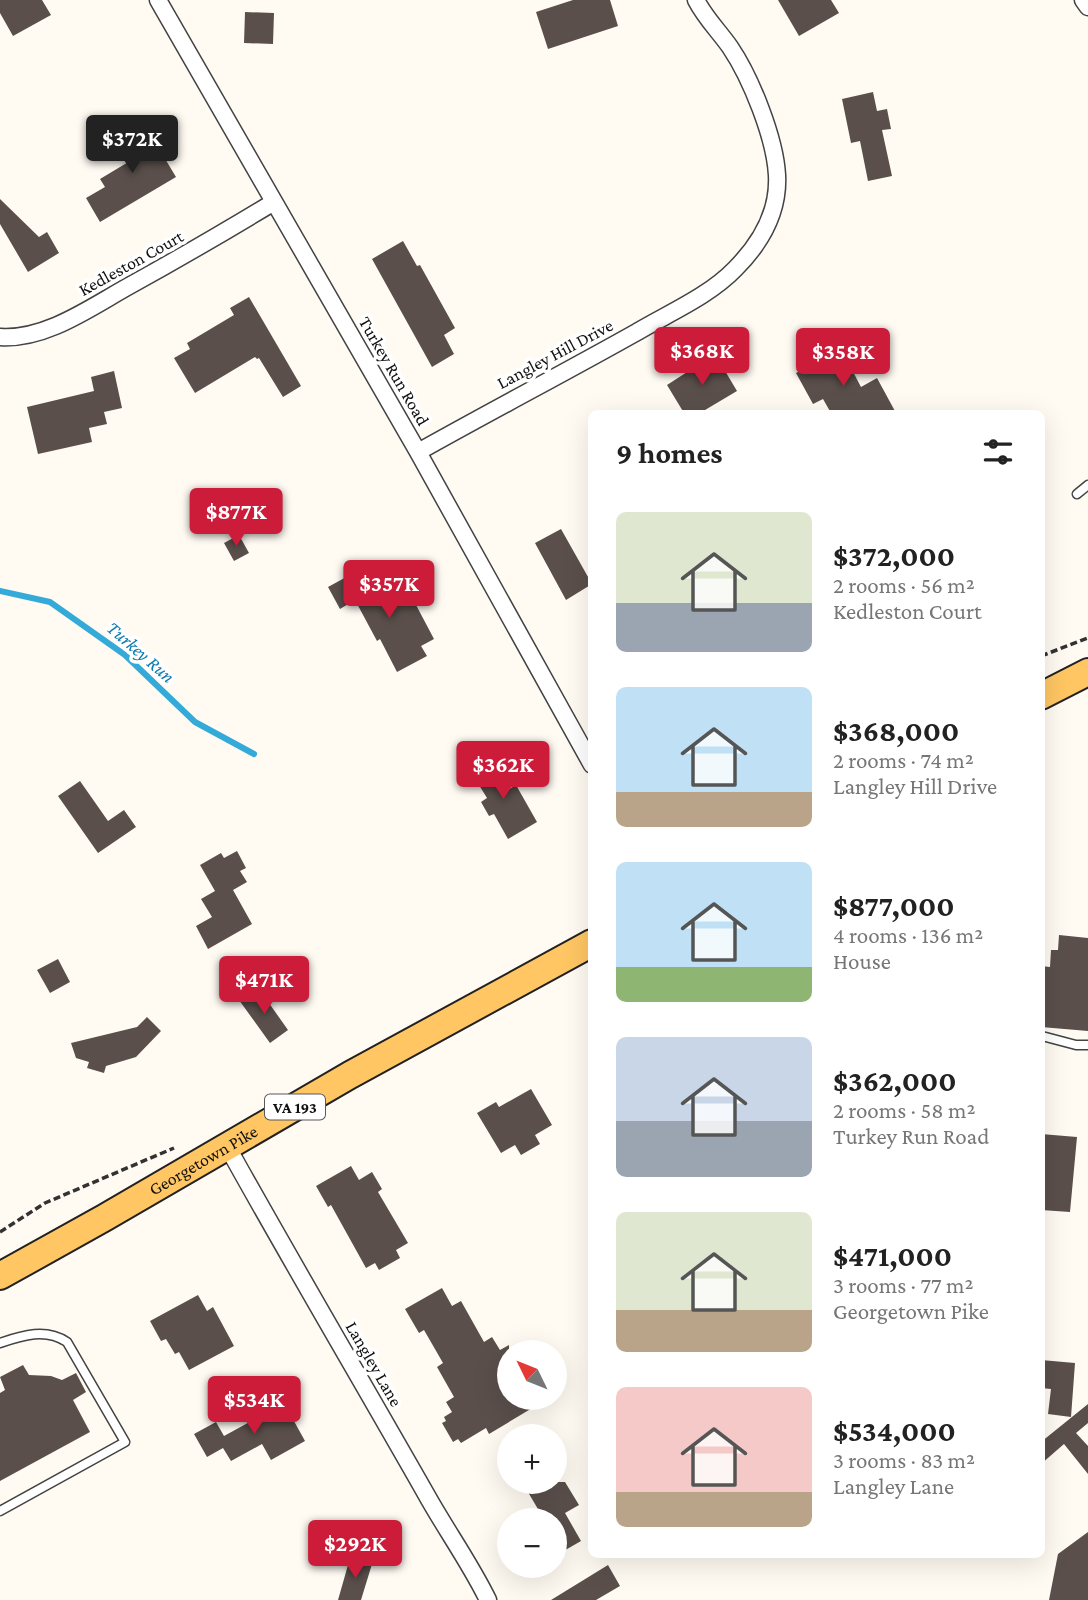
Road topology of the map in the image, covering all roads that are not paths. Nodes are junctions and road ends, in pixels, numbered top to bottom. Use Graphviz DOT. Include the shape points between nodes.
graph roads {
  1 [pos="158,0"];
  2 [pos="696,0"];
  3 [pos="1083,0"];
  4 [pos="1088,7"];
  5 [pos="274,202"];
  6 [pos="0,337"];
  7 [pos="418,452"];
  8 [pos="1088,485"];
  9 [pos="1077,494"];
  10 [pos="1088,671"];
  11 [pos="1045,694"];
  12 [pos="588,758"];
  13 [pos="588,945"];
  14 [pos="1045,1037"];
  15 [pos="1088,1045"];
  16 [pos="227,1146"];
  17 [pos="0,1276"];
  18 [pos="0,1343"];
  19 [pos="0,1511"];
  20 [pos="488,1600"];
  1 -- 5 [label="street, Turkey Run Road"];
  2 -- 7 [label="street, Langley Hill Drive" via="739,63 774,150 775,205 759,241 734,271 690,302"];
  3 -- 4 [label="street"];
  5 -- 6 [label="street, Kedleston Court" via="62,323 34,333"];
  5 -- 7 [label="street, Turkey Run Road"];
  7 -- 12 [label="street, Turkey Run Road"];
  8 -- 9 [label="lane"];
  10 -- 11 [label="main road"];
  13 -- 16 [label="main road, Georgetown Pike / VA 193"];
  14 -- 15 [label="lane"];
  16 -- 17 [label="main road, Georgetown Pike / VA 193"];
  16 -- 20 [label="street, Langley Lane"];
  18 -- 19 [label="lane" via="34,1333 67,1342 125,1442"];
}
